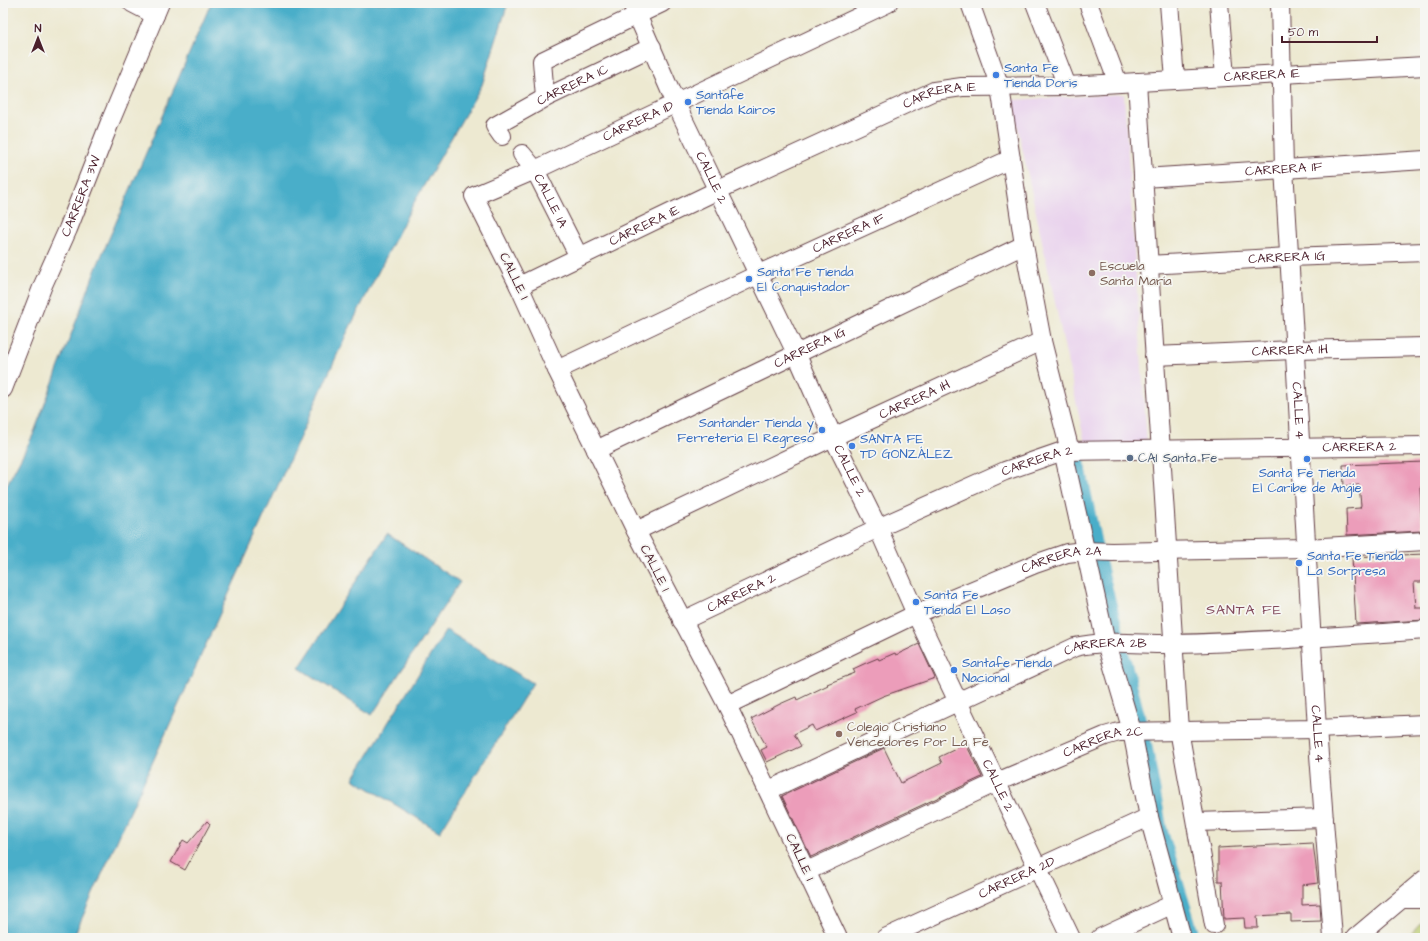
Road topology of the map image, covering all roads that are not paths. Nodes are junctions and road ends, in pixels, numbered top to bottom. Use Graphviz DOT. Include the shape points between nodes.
graph roads {
  1 [pos="132,3"];
  2 [pos="662,3"];
  3 [pos="888,3"];
  4 [pos="970,3"];
  5 [pos="1035,3"];
  6 [pos="1088,3"];
  7 [pos="1169,3"];
  8 [pos="1219,3"];
  9 [pos="1280,3"];
  10 [pos="634,8"];
  11 [pos="158,9"];
  12 [pos="652,47"];
  13 [pos="1425,66"];
  14 [pos="1283,74"];
  15 [pos="1225,77"];
  16 [pos="1175,80"];
  17 [pos="1137,82"];
  18 [pos="1118,83"];
  19 [pos="1067,86"];
  20 [pos="1000,87"];
  21 [pos="545,98"];
  22 [pos="676,104"];
  23 [pos="499,131"];
  24 [pos="522,154"];
  25 [pos="1011,159"];
  26 [pos="1425,160"];
  27 [pos="1284,168"];
  28 [pos="535,170"];
  29 [pos="1143,178"];
  30 [pos="718,190"];
  31 [pos="474,196"];
  32 [pos="1024,245"];
  33 [pos="576,249"];
  34 [pos="1425,252"];
  35 [pos="1289,256"];
  36 [pos="1148,265"];
  37 [pos="757,275"];
  38 [pos="519,286"];
  39 [pos="1042,341"];
  40 [pos="1425,347"];
  41 [pos="1294,350"];
  42 [pos="797,355"];
  43 [pos="1154,356"];
  44 [pos="557,370"];
  45 [pos="4,384"];
  46 [pos="833,437"];
  47 [pos="1425,446"];
  48 [pos="1160,449"];
  49 [pos="1300,449"];
  50 [pos="596,450"];
  51 [pos="1070,451"];
  52 [pos="878,528"];
  53 [pos="636,531"];
  54 [pos="1425,541"];
  55 [pos="1306,548"];
  56 [pos="1086,551"];
  57 [pos="1168,551"];
  58 [pos="916,614"];
  59 [pos="682,621"];
  60 [pos="1425,630"];
  61 [pos="1311,638"];
  62 [pos="1109,643"];
  63 [pos="1174,644"];
  64 [pos="958,702"];
  65 [pos="728,705"];
  66 [pos="1425,724"];
  67 [pos="1317,729"];
  68 [pos="1134,731"];
  69 [pos="1170,731"];
  70 [pos="997,782"];
  71 [pos="769,790"];
  72 [pos="1149,817"];
  73 [pos="1324,818"];
  74 [pos="1196,822"];
  75 [pos="1037,867"];
  76 [pos="807,871"];
  77 [pos="1425,879"];
  78 [pos="1402,899"];
  79 [pos="1425,899"];
  80 [pos="1173,904"];
  81 [pos="1214,925"];
  82 [pos="838,938"];
  83 [pos="885,938"];
  84 [pos="1071,938"];
  85 [pos="1100,938"];
  86 [pos="1182,938"];
  87 [pos="1333,938"];
  88 [pos="1355,938"];
  1 -- 11 [label="street"];
  2 -- 10 [label="street"];
  3 -- 22 [label="street, CARRERA 1D"];
  4 -- 20 [label="street"];
  5 -- 19 [label="street"];
  6 -- 18 [label="street"];
  7 -- 16 [label="street"];
  8 -- 15 [label="street"];
  9 -- 14 [label="street, CALLE 4"];
  10 -- 12 [label="street, CALLE 2"];
  10 -- 21 [label="street" via="542,61"];
  11 -- 45 [label="street, CARRERA 3W"];
  12 -- 21 [label="street, CARRERA 1C"];
  12 -- 22 [label="street, CALLE 2"];
  13 -- 14 [label="street, CARRERA 1E"];
  14 -- 15 [label="street, CARRERA 1E"];
  14 -- 27 [label="street, CALLE 4"];
  15 -- 16 [label="street, CARRERA 1E"];
  16 -- 17 [label="street, CARRERA 1E"];
  17 -- 18 [label="street, CARRERA 1E"];
  17 -- 29 [label="street"];
  18 -- 19 [label="street, CARRERA 1E"];
  19 -- 20 [label="street, CARRERA 1E"];
  20 -- 25 [label="street"];
  20 -- 30 [label="street, CARRERA 1E" via="962,87 934,91"];
  21 -- 23 [label="street, CARRERA 1C"];
  22 -- 28 [label="street, CARRERA 1D"];
  22 -- 30 [label="street, CALLE 2"];
  24 -- 28 [label="street, CALLE 1A"];
  25 -- 32 [label="street"];
  25 -- 37 [label="street, CARRERA 1F"];
  26 -- 27 [label="street, CARRERA 1F"];
  27 -- 29 [label="street, CARRERA 1F"];
  27 -- 35 [label="street, CALLE 4"];
  28 -- 31 [label="street, CARRERA 1D"];
  28 -- 33 [label="street, CALLE 1A"];
  29 -- 36 [label="street"];
  30 -- 37 [label="street, CALLE 2"];
  30 -- 38 [label="street, CARRERA 1E"];
  31 -- 38 [label="street, CALLE 1"];
  32 -- 39 [label="street"];
  32 -- 42 [label="street, CARRERA 1G"];
  34 -- 35 [label="street, CARRERA 1G"];
  35 -- 36 [label="street, CARRERA 1G"];
  35 -- 41 [label="street, CALLE 4"];
  36 -- 43 [label="street"];
  37 -- 42 [label="street, CALLE 2"];
  37 -- 44 [label="street, CARRERA 1F"];
  38 -- 44 [label="street, CALLE 1"];
  39 -- 46 [label="street, CARRERA 1H"];
  39 -- 51 [label="street"];
  40 -- 41 [label="street, CARRERA 1H"];
  41 -- 43 [label="street, CARRERA 1H"];
  41 -- 49 [label="street, CALLE 4"];
  42 -- 46 [label="street, CALLE 2"];
  42 -- 50 [label="street, CARRERA 1G"];
  43 -- 48 [label="street"];
  44 -- 50 [label="street, CALLE 1"];
  46 -- 52 [label="street, CALLE 2"];
  46 -- 53 [label="street, CARRERA 1H"];
  47 -- 49 [label="street, CARRERA 2"];
  48 -- 49 [label="street, CARRERA 2"];
  48 -- 51 [label="street, CARRERA 2"];
  48 -- 57 [label="street"];
  49 -- 55 [label="street, CALLE 4"];
  50 -- 53 [label="street, CALLE 1"];
  51 -- 52 [label="street, CARRERA 2" via="1005,471"];
  51 -- 56 [label="street"];
  52 -- 58 [label="street, CALLE 2"];
  52 -- 59 [label="street, CARRERA 2"];
  53 -- 59 [label="street, CALLE 1"];
  54 -- 55 [label="street, CARRERA 2A"];
  55 -- 57 [label="street, CARRERA 2A"];
  55 -- 61 [label="street, CALLE 4"];
  56 -- 57 [label="street, CARRERA 2A"];
  56 -- 58 [label="street, CARRERA 2A" via="1067,553 1035,564"];
  56 -- 62 [label="street"];
  57 -- 63 [label="street"];
  58 -- 64 [label="street, CALLE 2"];
  58 -- 65 [label="street, CARRERA 2A"];
  59 -- 65 [label="street, CALLE 1"];
  60 -- 61 [label="street, CARRERA 2B"];
  61 -- 63 [label="street, CARRERA 2B"];
  61 -- 67 [label="street, CALLE 4"];
  62 -- 63 [label="street, CARRERA 2B"];
  62 -- 64 [label="street, CARRERA 2B" via="1090,643 1075,647"];
  62 -- 68 [label="street"];
  63 -- 69 [label="street"];
  64 -- 70 [label="street, CALLE 2"];
  64 -- 71 [label="street, CARRERA 2B"];
  65 -- 71 [label="street, CALLE 1"];
  66 -- 67 [label="street, CARRERA 2C"];
  67 -- 69 [label="street, CARRERA 2C"];
  67 -- 73 [label="street, CALLE 4"];
  68 -- 69 [label="street, CARRERA 2C"];
  68 -- 70 [label="street, CARRERA 2C" via="1105,736"];
  68 -- 72 [label="street"];
  69 -- 74 [label="street"];
  70 -- 75 [label="street, CALLE 2"];
  70 -- 76 [label="street, CARRERA 2C"];
  71 -- 76 [label="street, CALLE 1"];
  72 -- 75 [label="street, CARRERA 2D"];
  72 -- 80 [label="street"];
  73 -- 74 [label="street"];
  73 -- 87 [label="street, CALLE 4"];
  74 -- 81 [label="street"];
  75 -- 83 [label="street, CARRERA 2D"];
  75 -- 84 [label="street, CALLE 2"];
  76 -- 82 [label="street, CALLE 1"];
  77 -- 78 [label="street"];
  78 -- 79 [label="street"];
  78 -- 88 [label="street"];
  80 -- 85 [label="street"];
  80 -- 86 [label="street"];
}
